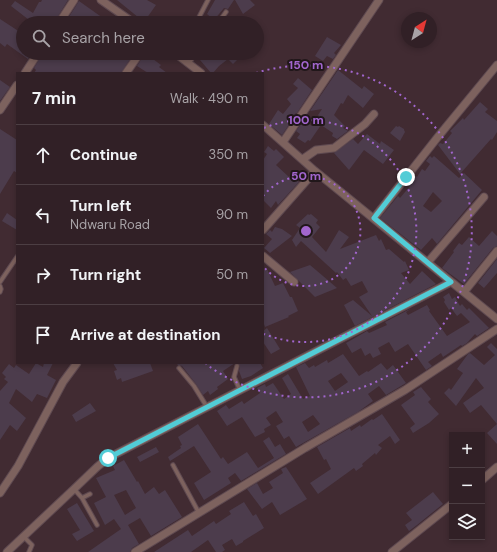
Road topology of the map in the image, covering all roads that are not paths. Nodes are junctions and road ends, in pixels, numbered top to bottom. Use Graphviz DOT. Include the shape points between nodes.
graph roads {
  1 [pos="74,0"];
  2 [pos="101,0"];
  3 [pos="208,0"];
  4 [pos="379,0"];
  5 [pos="110,3"];
  6 [pos="226,12"];
  7 [pos="64,16"];
  8 [pos="126,16"];
  9 [pos="200,16"];
  10 [pos="223,16"];
  11 [pos="33,60"];
  12 [pos="135,60"];
  13 [pos="185,60"];
  14 [pos="191,60"];
  15 [pos="189,63"];
  16 [pos="497,65"];
  17 [pos="26,72"];
  18 [pos="127,72"];
  19 [pos="200,72"];
  20 [pos="16,86"];
  21 [pos="0,110"];
  22 [pos="374,114"];
  23 [pos="264,126"];
  24 [pos="283,142"];
  25 [pos="303,160"];
  26 [pos="315,171"];
  27 [pos="484,196"];
  28 [pos="374,218"];
  29 [pos="264,229"];
  30 [pos="497,251"];
  31 [pos="264,257"];
  32 [pos="16,258"];
  33 [pos="428,262"];
  34 [pos="0,282"];
  35 [pos="294,282"];
  36 [pos="451,282"];
  37 [pos="0,286"];
  38 [pos="0,292"];
  39 [pos="464,292"];
  40 [pos="497,319"];
  41 [pos="497,329"];
  42 [pos="76,364"];
  43 [pos="237,366"];
  44 [pos="179,368"];
  45 [pos="240,390"];
  46 [pos="207,407"];
  47 [pos="172,465"];
  48 [pos="497,467"];
  49 [pos="485,477"];
  50 [pos="74,490"];
  51 [pos="0,493"];
  52 [pos="90,494"];
  53 [pos="82,498"];
  54 [pos="449,506"];
  55 [pos="199,513"];
  56 [pos="97,525"];
  57 [pos="23,536"];
  58 [pos="7,552"];
  59 [pos="29,552"];
  60 [pos="135,552"];
  61 [pos="392,552"];
  1 -- 7 [label="street"];
  2 -- 5 [label="street"];
  3 -- 9 [label="lane"];
  4 -- 24 [label="street"];
  5 -- 8 [label="street"];
  6 -- 10 [label="lane"];
  11 -- 17 [label="street"];
  12 -- 18 [label="street"];
  13 -- 15 [label="street"];
  14 -- 15 [label="lane"];
  15 -- 19 [label="street"];
  16 -- 28 [label="street"];
  20 -- 21 [label="street"];
  22 -- 25 [label="street" via="334,148 316,150"];
  23 -- 24 [label="street"];
  24 -- 25 [label="street"];
  25 -- 26 [label="street"];
  26 -- 28 [label="street"];
  26 -- 29 [label="street"];
  27 -- 33 [label="street"];
  28 -- 33 [label="street"];
  30 -- 39 [label="street"];
  31 -- 35 [label="street"];
  32 -- 34 [label="lane"];
  33 -- 36 [label="street"];
  36 -- 39 [label="street"];
  36 -- 45 [label="street"];
  37 -- 38 [label="lane"];
  39 -- 40 [label="street"];
  41 -- 55 [label="street" via="405,390"];
  42 -- 51 [label="street"];
  43 -- 45 [label="lane" via="234,377"];
  44 -- 46 [label="lane"];
  45 -- 46 [label="street"];
  46 -- 50 [label="street" via="108,458"];
  47 -- 55 [label="lane"];
  48 -- 49 [label="street"];
  50 -- 53 [label="lane"];
  50 -- 57 [label="street"];
  52 -- 53 [label="lane"];
  53 -- 56 [label="lane"];
  54 -- 61 [label="street"];
  55 -- 60 [label="street"];
  57 -- 58 [label="street"];
  57 -- 59 [label="lane" via="32,545"];
}
